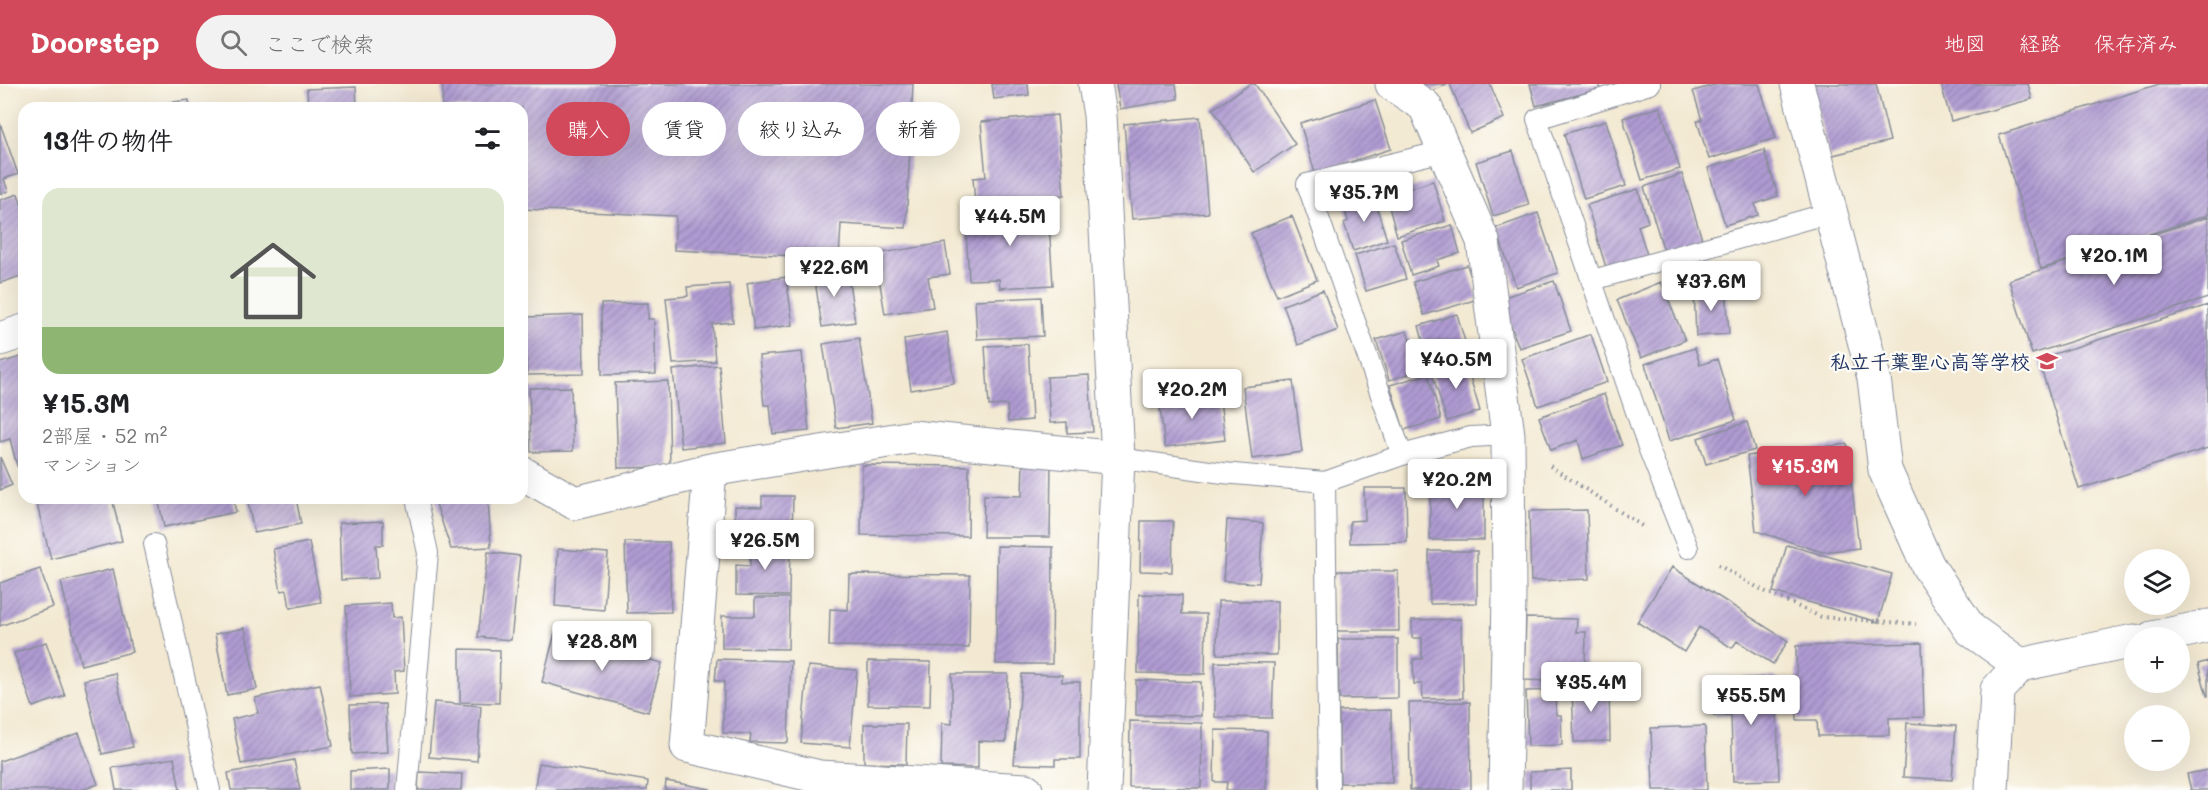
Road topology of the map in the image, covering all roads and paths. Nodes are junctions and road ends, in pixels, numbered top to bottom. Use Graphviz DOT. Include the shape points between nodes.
graph roads {
  1 [pos="1095,84"];
  2 [pos="1392,84"];
  3 [pos="1650,84"];
  4 [pos="1797,84"];
  5 [pos="1444,151"];
  6 [pos="1832,212"];
  7 [pos="1593,280"];
  8 [pos="18,333"];
  9 [pos="0,339"];
  10 [pos="1508,435"];
  11 [pos="1402,455"];
  12 [pos="1118,458"];
  13 [pos="710,470"];
  14 [pos="528,476"];
  15 [pos="1325,482"];
  16 [pos="417,504"];
  17 [pos="154,544"];
  18 [pos="1688,548"];
  19 [pos="2208,626"];
  20 [pos="1970,628"];
  21 [pos="2190,630"];
  22 [pos="2124,643"];
  23 [pos="2020,666"];
  24 [pos="210,790"];
  25 [pos="407,790"];
  26 [pos="1026,790"];
  27 [pos="1104,790"];
  28 [pos="1329,790"];
  29 [pos="1505,790"];
  30 [pos="1992,790"];
  1 -- 12 [label="street" via="1100,115"];
  2 -- 5 [label="street" via="1425,106"];
  3 -- 7 [label="lane" via="1537,118"];
  4 -- 6 [label="street"];
  5 -- 10 [label="street" via="1483,241"];
  5 -- 11 [label="lane" via="1307,184"];
  6 -- 7 [label="lane"];
  6 -- 20 [label="street" via="1874,378 1885,470 1928,566"];
  7 -- 18 [label="lane" via="1649,450"];
  8 -- 9 [label="street"];
  10 -- 11 [label="lane" via="1472,437"];
  10 -- 18 [label="path" via="1633,522"];
  10 -- 29 [label="street"];
  11 -- 15 [label="lane"];
  12 -- 13 [label="street" via="913,437"];
  12 -- 15 [label="lane"];
  12 -- 27 [label="street"];
  13 -- 14 [label="street" via="575,503"];
  13 -- 26 [label="street" via="687,746 820,777"];
  15 -- 28 [label="lane"];
  16 -- 25 [label="lane" via="428,553"];
  17 -- 24 [label="lane"];
  18 -- 20 [label="path" via="1764,591 1821,617"];
  19 -- 21 [label="street"];
  20 -- 23 [label="street"];
  22 -- 23 [label="street"];
  23 -- 30 [label="street" via="1997,690"];
}
